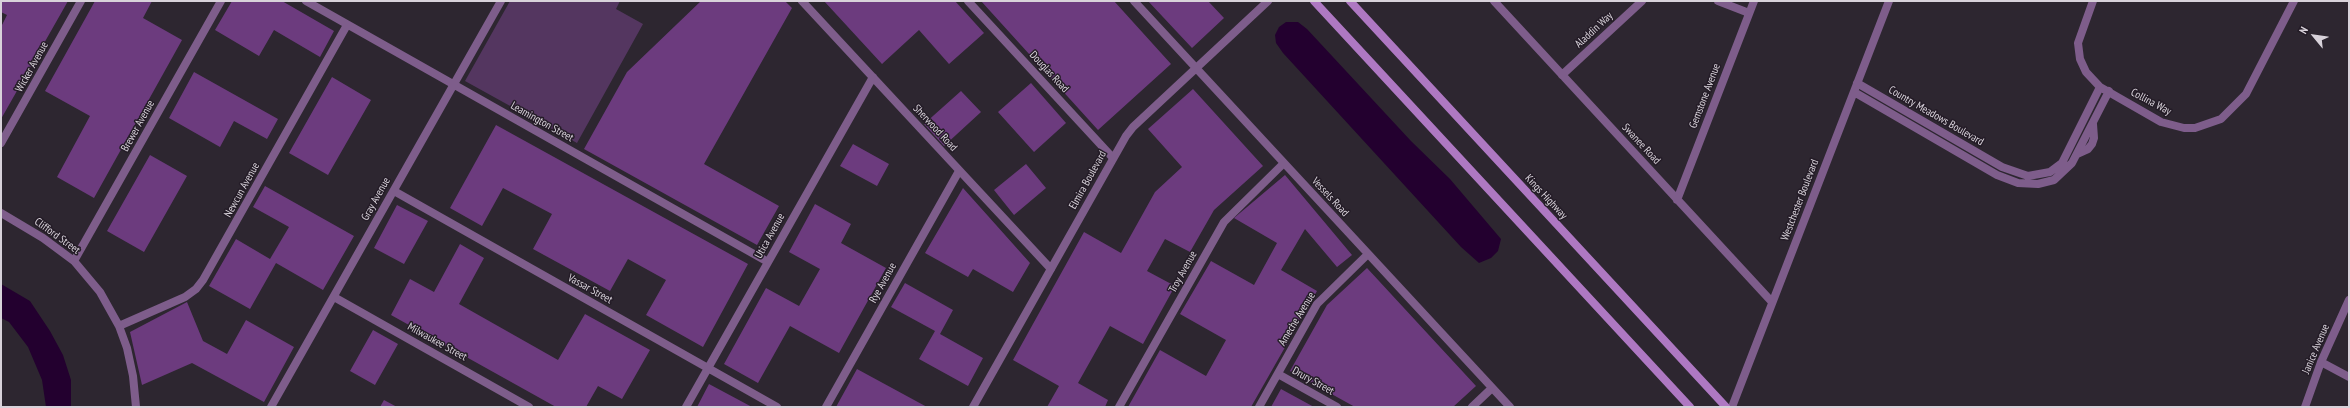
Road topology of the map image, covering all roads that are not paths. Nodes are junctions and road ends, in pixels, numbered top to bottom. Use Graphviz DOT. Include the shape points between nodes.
graph roads {
  1 [pos="81,1"];
  2 [pos="221,1"];
  3 [pos="306,1"];
  4 [pos="501,1"];
  5 [pos="802,1"];
  6 [pos="968,1"];
  7 [pos="1134,1"];
  8 [pos="1268,1"];
  9 [pos="1314,1"];
  10 [pos="1350,1"];
  11 [pos="1494,1"];
  12 [pos="1642,1"];
  13 [pos="1718,1"];
  14 [pos="1754,1"];
  15 [pos="1889,1"];
  16 [pos="2092,1"];
  17 [pos="2294,1"];
  18 [pos="1749,13"];
  19 [pos="347,25"];
  20 [pos="1196,68"];
  21 [pos="1562,75"];
  22 [pos="873,77"];
  23 [pos="1857,83"];
  24 [pos="454,85"];
  25 [pos="2100,87"];
  26 [pos="1854,92"];
  27 [pos="2109,92"];
  28 [pos="2088,113"];
  29 [pos="2094,120"];
  30 [pos="1,143"];
  31 [pos="1113,158"];
  32 [pos="1284,163"];
  33 [pos="2004,168"];
  34 [pos="959,170"];
  35 [pos="2042,175"];
  36 [pos="2000,176"];
  37 [pos="2045,183"];
  38 [pos="394,191"];
  39 [pos="1677,200"];
  40 [pos="1,213"];
  41 [pos="1368,254"];
  42 [pos="74,261"];
  43 [pos="768,262"];
  44 [pos="1050,269"];
  45 [pos="334,296"];
  46 [pos="2349,300"];
  47 [pos="1772,302"];
  48 [pos="119,326"];
  49 [pos="2321,362"];
  50 [pos="708,368"];
  51 [pos="1278,374"];
  52 [pos="2349,377"];
  53 [pos="1492,388"];
  54 [pos="272,405"];
  55 [pos="136,407"];
  56 [pos="282,407"];
  57 [pos="529,407"];
  58 [pos="686,407"];
  59 [pos="776,407"];
  60 [pos="826,407"];
  61 [pos="972,407"];
  62 [pos="1119,407"];
  63 [pos="1259,407"];
  64 [pos="1337,407"];
  65 [pos="1472,407"];
  66 [pos="1510,407"];
  67 [pos="1690,407"];
  68 [pos="1726,407"];
  69 [pos="1732,407"];
  70 [pos="2305,407"];
  1 -- 30 [label="street, Wicker Avenue"];
  2 -- 42 [label="street, Brewer Avenue"];
  3 -- 19 [label="street, Leamington Street"];
  4 -- 24 [label="street, Gray Avenue"];
  5 -- 22 [label="street, Sherwood Road"];
  6 -- 31 [label="street, Douglas Road"];
  7 -- 20 [label="street, Vessels Road"];
  8 -- 20 [label="street, Elmira Boulevard"];
  9 -- 67 [label="main road"];
  10 -- 68 [label="main road, Kings Highway"];
  11 -- 21 [label="street, Swanee Road"];
  12 -- 21 [label="street, Aladdin Way"];
  13 -- 18 [label="street"];
  14 -- 18 [label="street, Gemstone Avenue"];
  15 -- 23 [label="street, Westchester Boulevard"];
  16 -- 25 [label="street, Collina Way" via="2079,36 2078,50 2086,72"];
  17 -- 27 [label="street, Collina Way" via="2246,94 2221,119 2195,128 2173,126 2161,122"];
  18 -- 39 [label="street, Gemstone Avenue"];
  19 -- 24 [label="street, Leamington Street"];
  19 -- 48 [label="street, Newcun Avenue" via="200,285 185,297"];
  20 -- 31 [label="street, Elmira Boulevard" via="1133,127"];
  20 -- 32 [label="street, Vessels Road"];
  21 -- 39 [label="street, Swanee Road"];
  22 -- 34 [label="street, Sherwood Road"];
  22 -- 43 [label="street, Utica Avenue"];
  23 -- 26 [label="street, Westchester Boulevard"];
  23 -- 33 [label="street, Country Meadows Boulevard"];
  24 -- 38 [label="street, Gray Avenue"];
  24 -- 43 [label="street, Leamington Street"];
  25 -- 27 [label="street, Collina Way"];
  25 -- 28 [label="street"];
  26 -- 36 [label="street, Country Meadows Boulevard"];
  26 -- 47 [label="street, Westchester Boulevard"];
  27 -- 29 [label="street, Country Meadows Boulevard"];
  28 -- 29 [label="street"];
  28 -- 35 [label="street" via="2062,163"];
  29 -- 37 [label="street, Country Meadows Boulevard" via="2092,144 2077,154 2062,174"];
  31 -- 44 [label="street, Elmira Boulevard"];
  32 -- 41 [label="street, Vessels Road"];
  32 -- 62 [label="street, Troy Avenue" via="1224,222"];
  33 -- 35 [label="street, Country Meadows Boulevard" via="2028,176"];
  33 -- 36 [label="street"];
  34 -- 44 [label="street, Sherwood Road"];
  34 -- 60 [label="street, Rye Avenue"];
  35 -- 37 [label="street"];
  36 -- 37 [label="street, Country Meadows Boulevard" via="2028,184"];
  38 -- 45 [label="street, Gray Avenue"];
  38 -- 50 [label="street, Vassar Street"];
  39 -- 47 [label="street, Swanee Road"];
  40 -- 42 [label="street, Clifford Street" via="43,238"];
  41 -- 51 [label="street, Ameche Avenue" via="1321,300"];
  41 -- 53 [label="street, Vessels Road"];
  42 -- 48 [label="street, Clifford Street" via="100,292"];
  43 -- 50 [label="street, Utica Avenue"];
  44 -- 61 [label="street, Elmira Boulevard"];
  45 -- 54 [label="street, Gray Avenue"];
  45 -- 57 [label="street, Milwaukee Street"];
  46 -- 49 [label="street, Janice Avenue"];
  47 -- 69 [label="street, Westchester Boulevard"];
  48 -- 55 [label="street, Clifford Street" via="130,362"];
  49 -- 52 [label="street"];
  49 -- 70 [label="street, Janice Avenue"];
  50 -- 58 [label="street, Utica Avenue"];
  50 -- 59 [label="street, Vassar Street"];
  51 -- 63 [label="street, Ameche Avenue"];
  51 -- 64 [label="street, Drury Street"];
  53 -- 65 [label="street"];
  53 -- 66 [label="street, Vessels Road"];
  54 -- 56 [label="street"];
}
